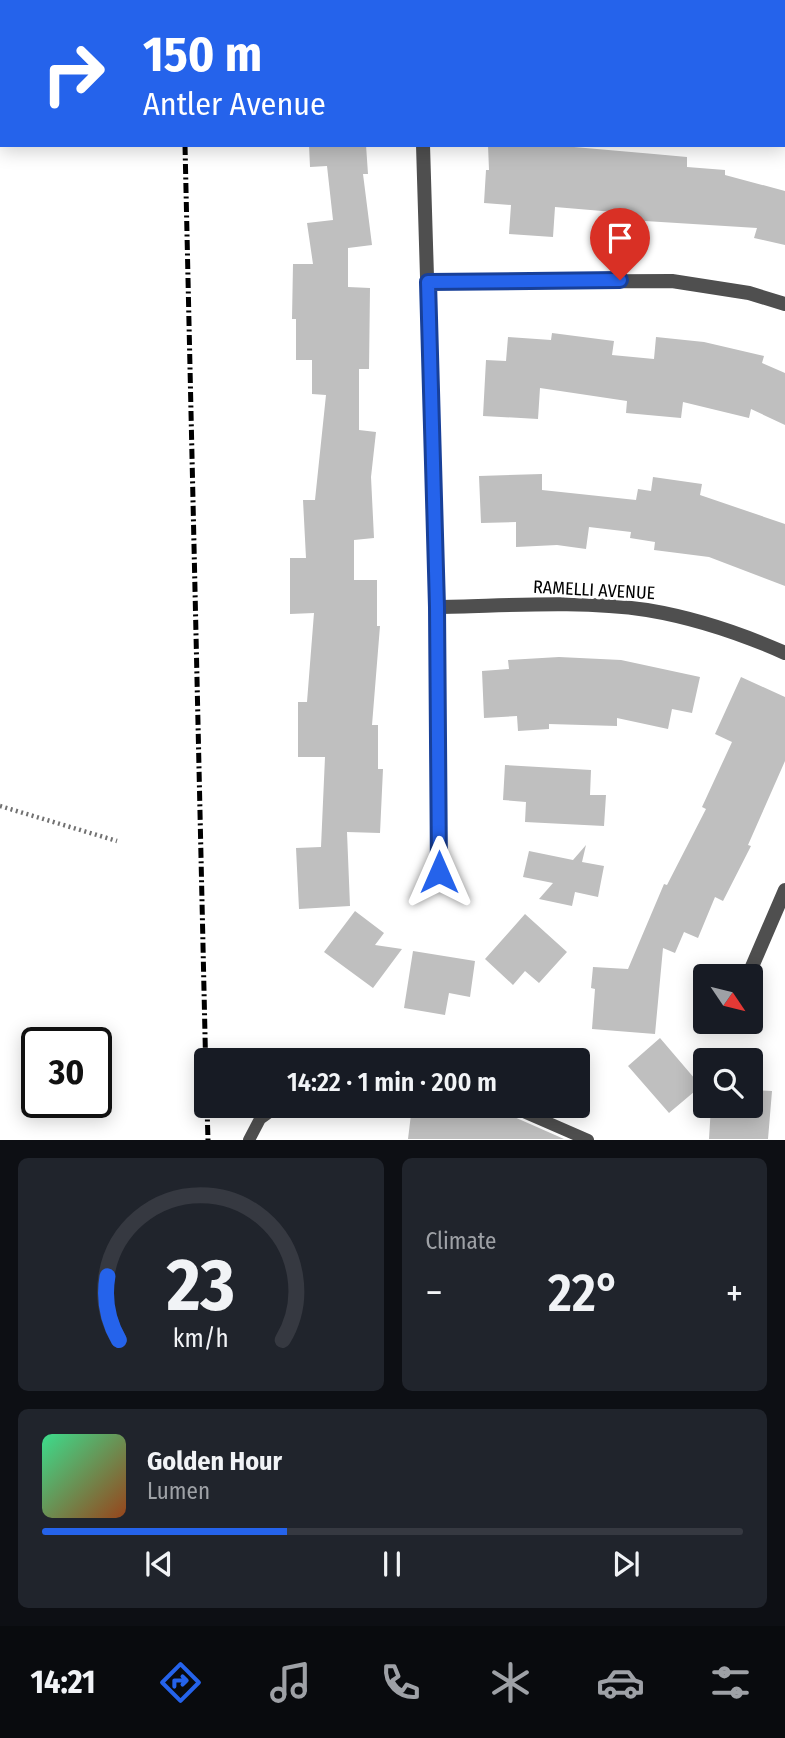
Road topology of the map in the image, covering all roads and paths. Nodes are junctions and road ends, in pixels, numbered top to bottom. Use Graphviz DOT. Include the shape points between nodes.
graph roads {
  1 [pos="423,147"];
  2 [pos="428,282"];
  3 [pos="785,304"];
  4 [pos="437,607"];
  5 [pos="785,653"];
  6 [pos="0,806"];
  7 [pos="117,841"];
  8 [pos="439,872"];
  9 [pos="785,890"];
  10 [pos="753,964"];
  11 [pos="261,1118"];
  12 [pos="538,1118"];
  13 [pos="249,1139"];
  14 [pos="588,1139"];
  1 -- 2 [label="street"];
  2 -- 3 [label="street" via="672,281 749,293"];
  2 -- 4 [label="street"];
  4 -- 5 [label="street, RAMELLI AVENUE" via="645,610 712,625"];
  4 -- 8 [label="street"];
  6 -- 7 [label="path"];
  9 -- 10 [label="street"];
  11 -- 13 [label="lane"];
  12 -- 14 [label="lane"];
}
